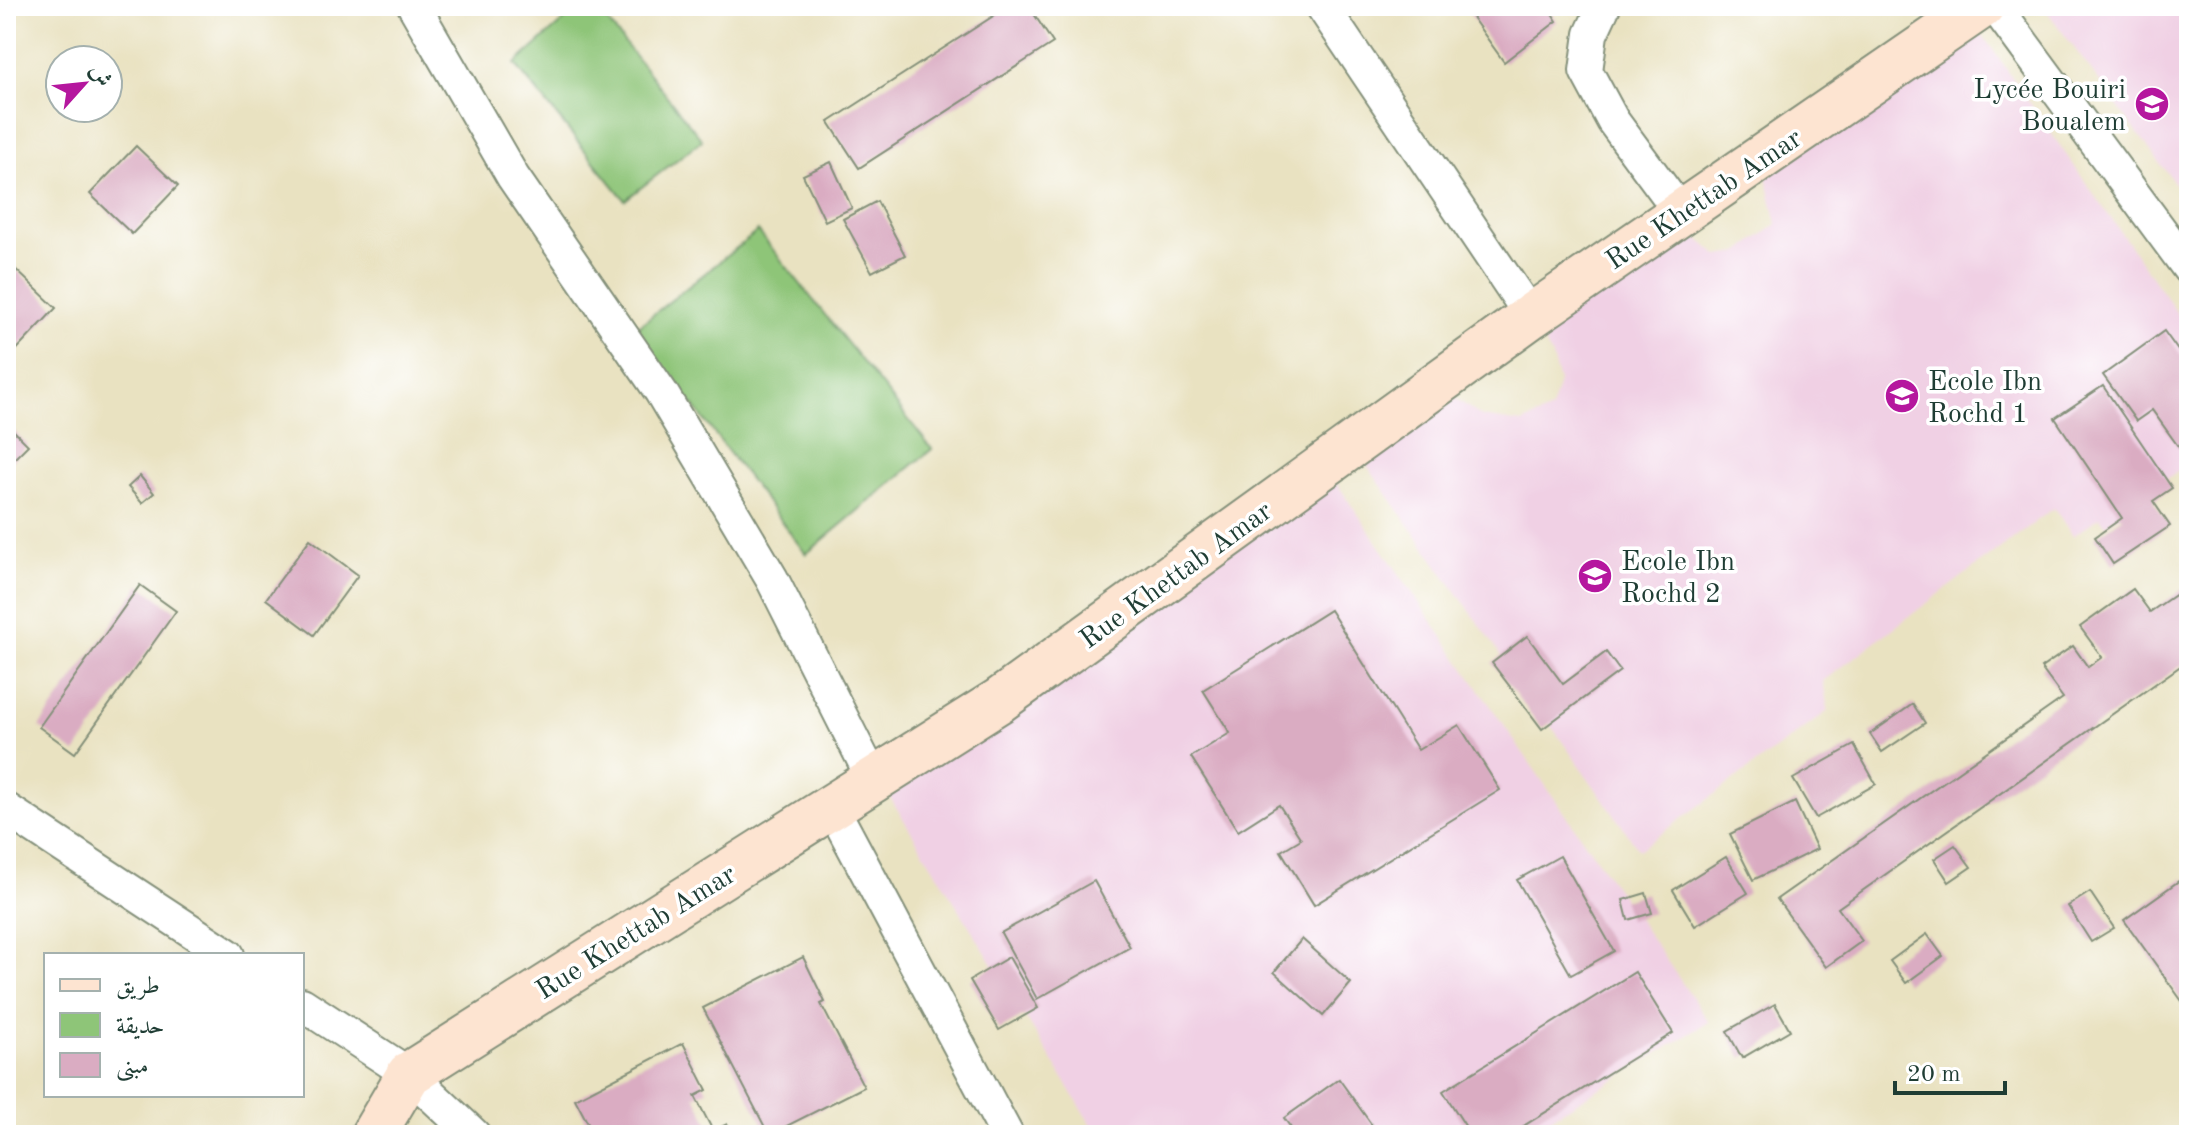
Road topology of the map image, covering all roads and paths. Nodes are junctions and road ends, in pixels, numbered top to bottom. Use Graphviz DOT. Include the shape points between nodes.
graph roads {
  1 [pos="414,6"];
  2 [pos="1322,6"];
  3 [pos="1604,6"];
  4 [pos="1982,6"];
  5 [pos="1995,6"];
  6 [pos="1681,213"];
  7 [pos="2189,269"];
  8 [pos="1531,316"];
  9 [pos="874,781"];
  10 [pos="832,807"];
  11 [pos="6,809"];
  12 [pos="225,953"];
  13 [pos="304,1005"];
  14 [pos="409,1074"];
  15 [pos="373,1135"];
  16 [pos="474,1135"];
  17 [pos="1007,1135"];
  1 -- 9 [label="street" via="513,177 669,405 772,579"];
  2 -- 8 [label="street"];
  3 -- 6 [label="street" via="1591,34 1586,71 1613,121"];
  4 -- 6 [label="main road, Rue Khettab Amar"];
  5 -- 7 [label="street"];
  6 -- 8 [label="main road, Rue Khettab Amar"];
  8 -- 9 [label="main road, Rue Khettab Amar" via="1000,700"];
  9 -- 10 [label="main road, Rue Khettab Amar"];
  10 -- 14 [label="main road, Rue Khettab Amar"];
  10 -- 17 [label="street"];
  11 -- 12 [label="street"];
  13 -- 14 [label="street"];
  14 -- 15 [label="main road, Rue Khettab Amar"];
  14 -- 16 [label="street"];
}
